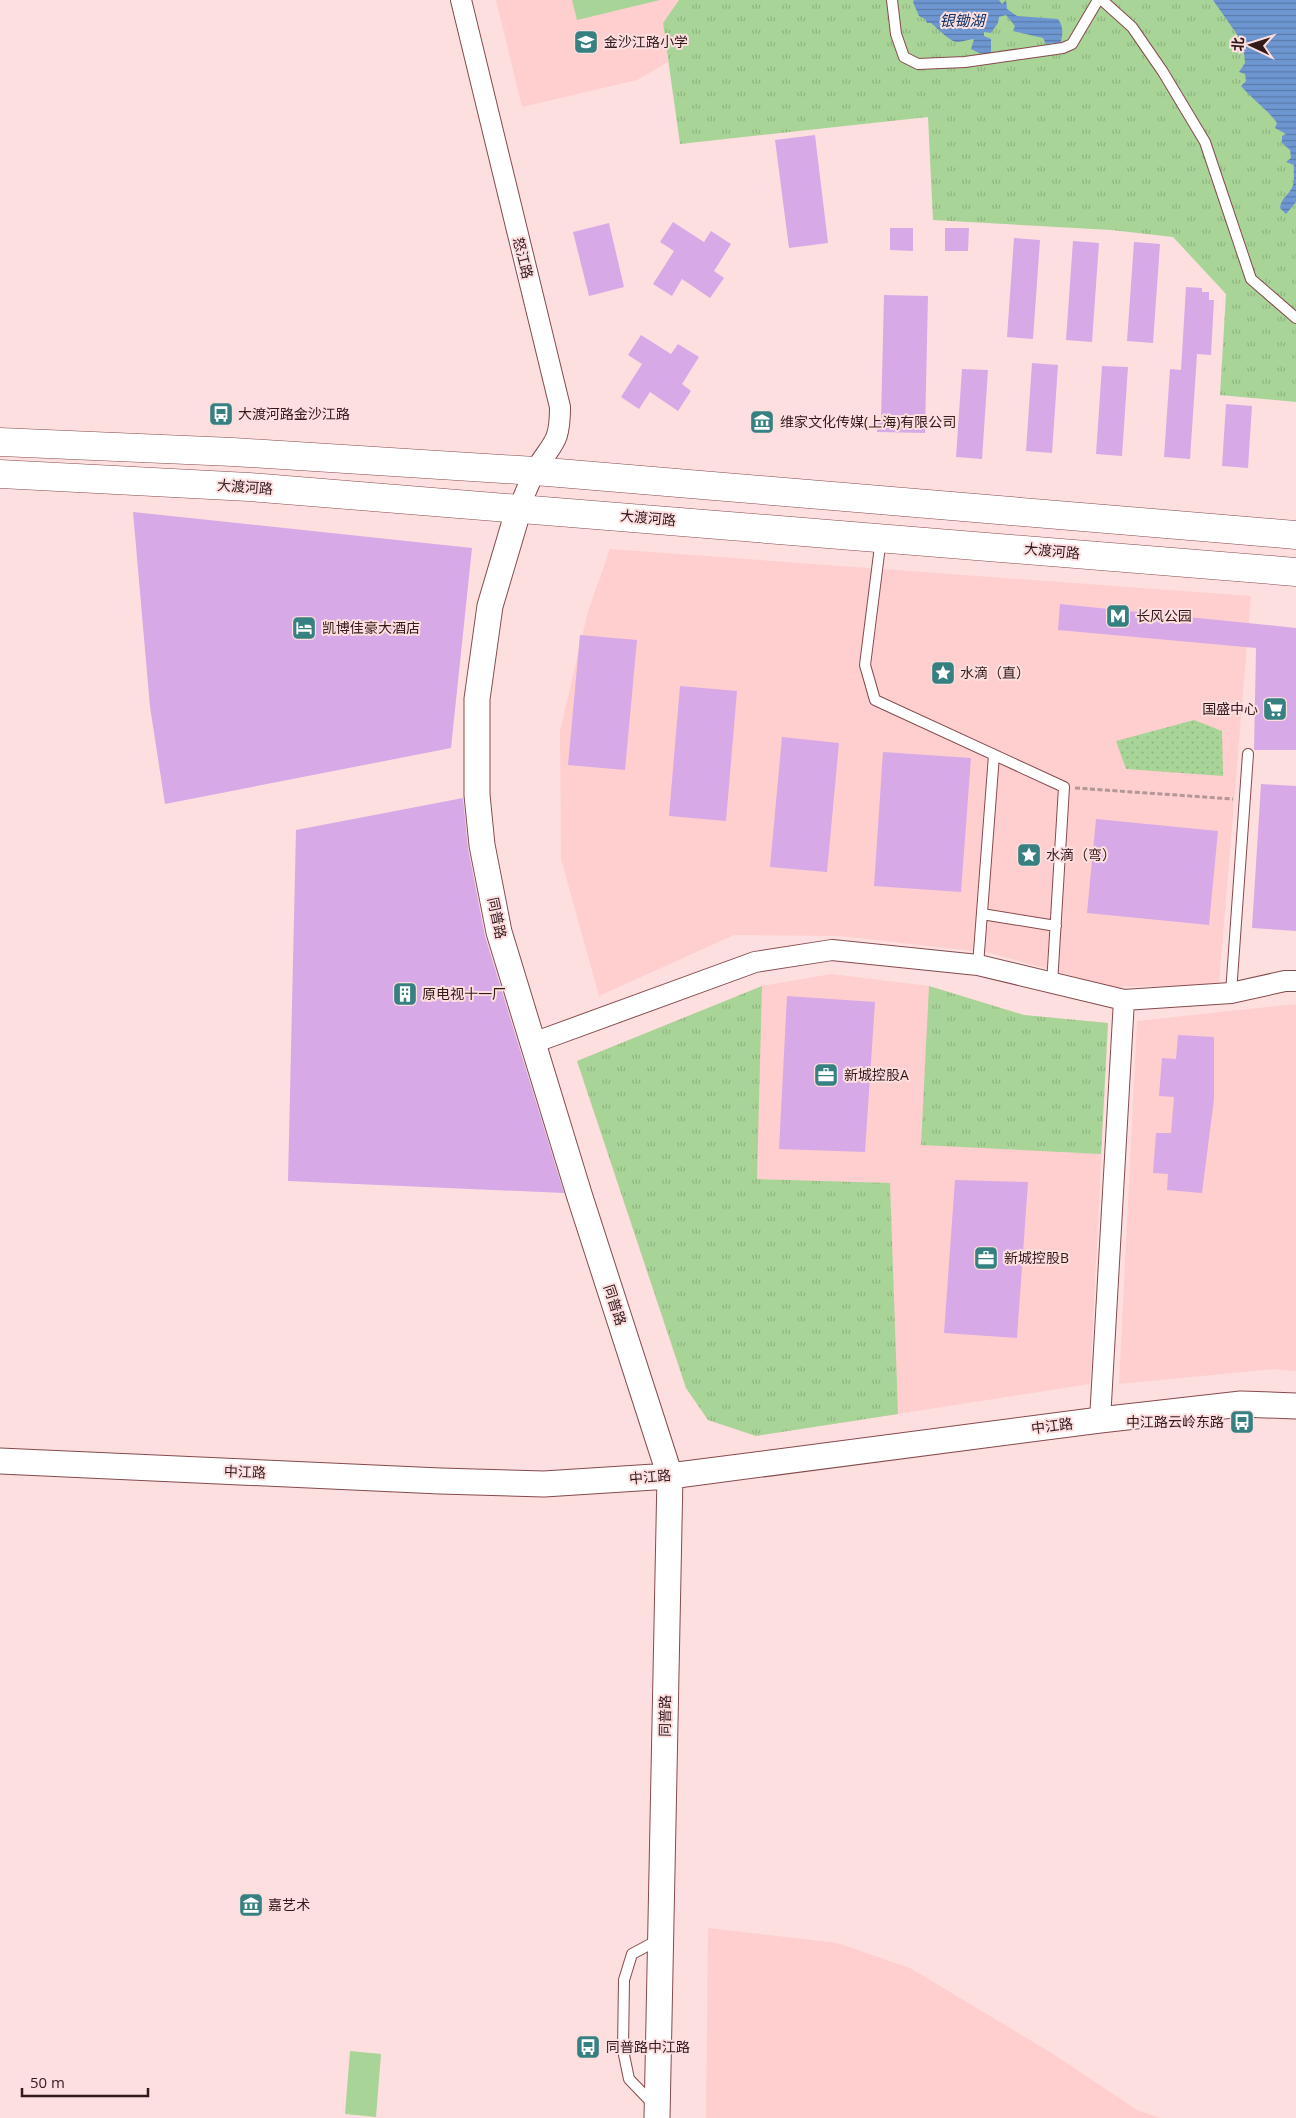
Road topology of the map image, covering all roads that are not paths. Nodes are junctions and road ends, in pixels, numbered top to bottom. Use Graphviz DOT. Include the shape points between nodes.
graph roads {
  1 [pos="461,0"];
  2 [pos="892,0"];
  3 [pos="1100,0"];
  4 [pos="1296,318"];
  5 [pos="0,442"];
  6 [pos="535,471"];
  7 [pos="0,474"];
  8 [pos="519,508"];
  9 [pos="1296,534"];
  10 [pos="882,538"];
  11 [pos="1296,572"];
  12 [pos="1248,754"];
  13 [pos="994,755"];
  14 [pos="982,914"];
  15 [pos="1056,926"];
  16 [pos="978,965"];
  17 [pos="1296,982"];
  18 [pos="1052,984"];
  19 [pos="1231,993"];
  20 [pos="1124,1000"];
  21 [pos="533,1043"];
  22 [pos="1296,1406"];
  23 [pos="1100,1420"];
  24 [pos="0,1461"];
  25 [pos="670,1476"];
  26 [pos="660,1939"];
  27 [pos="657,2113"];
  1 -- 6 [label="street, 怒江路" via="560,407 560,427 553,447"];
  2 -- 3 [label="lane" via="896,34 904,57 918,64 965,62 1063,48 1072,44"];
  3 -- 4 [label="lane" via="1132,27 1205,142 1251,279"];
  5 -- 6 [label="main road" via="232,452"];
  6 -- 8 [label="street, 怒江路"];
  6 -- 9 [label="main road"];
  7 -- 8 [label="main road, 大渡河路" via="229,485"];
  8 -- 10 [label="main road, 大渡河路"];
  8 -- 21 [label="street, 同普路" via="490,606 477,699 476,762 482,845 499,932"];
  10 -- 11 [label="main road, 大渡河路"];
  10 -- 13 [label="lane" via="865,665 875,700"];
  12 -- 19 [label="lane"];
  13 -- 14 [label="lane"];
  13 -- 15 [label="lane" via="1064,787"];
  14 -- 15 [label="lane"];
  14 -- 16 [label="lane"];
  15 -- 18 [label="lane"];
  16 -- 18 [label="street"];
  16 -- 21 [label="street" via="832,950 755,962"];
  17 -- 19 [label="street" via="1285,981"];
  18 -- 20 [label="street"];
  19 -- 20 [label="street"];
  20 -- 23 [label="street"];
  21 -- 25 [label="street, 同普路"];
  22 -- 23 [label="street, 中江路" via="1241,1404"];
  23 -- 25 [label="street, 中江路"];
  24 -- 25 [label="street, 中江路" via="544,1484"];
  25 -- 26 [label="street, 同普路"];
  26 -- 27 [label="street, 同普路"];
  26 -- 27 [label="lane" via="632,1954 624,1980 623,2050 629,2079"];
}
